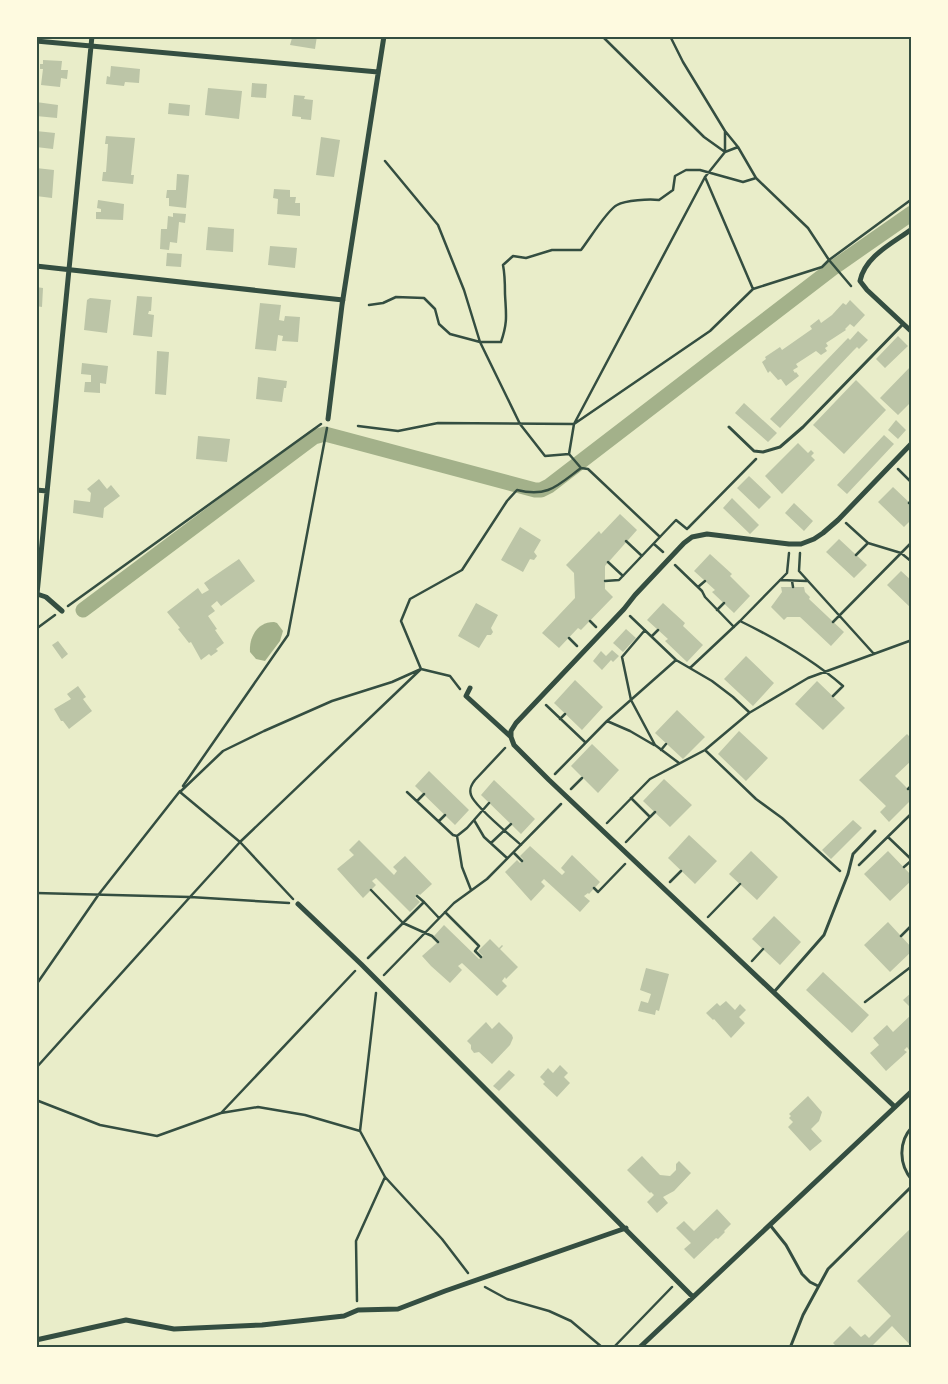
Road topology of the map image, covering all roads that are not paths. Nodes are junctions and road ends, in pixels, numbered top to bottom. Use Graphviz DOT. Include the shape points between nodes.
graph roads {
  1 [pos="92,36"];
  2 [pos="384,36"];
  3 [pos="36,41"];
  4 [pos="91,46"];
  5 [pos="378,72"];
  6 [pos="912,229"];
  7 [pos="36,266"];
  8 [pos="69,269"];
  9 [pos="343,300"];
  10 [pos="903,324"];
  11 [pos="912,332"];
  12 [pos="328,419"];
  13 [pos="729,427"];
  14 [pos="912,443"];
  15 [pos="36,490"];
  16 [pos="47,491"];
  17 [pos="62,611"];
  18 [pos="470,688"];
  19 [pos="511,740"];
  20 [pos="875,831"];
  21 [pos="298,904"];
  22 [pos="774,992"];
  23 [pos="912,1091"];
  24 [pos="895,1107"];
  25 [pos="912,1127"];
  26 [pos="912,1180"];
  27 [pos="912,1186"];
  28 [pos="770,1225"];
  29 [pos="626,1228"];
  30 [pos="818,1286"];
  31 [pos="693,1297"];
  32 [pos="36,1340"];
  33 [pos="639,1348"];
  34 [pos="790,1348"];
  1 -- 4 [label="street"];
  2 -- 5 [label="street"];
  3 -- 4 [label="street"];
  4 -- 5 [label="street"];
  4 -- 8 [label="street"];
  5 -- 9 [label="street"];
  6 -- 10 [label="street" via="872,258 860,280"];
  7 -- 8 [label="street"];
  8 -- 9 [label="street"];
  8 -- 16 [label="street"];
  9 -- 12 [label="street"];
  10 -- 11 [label="street"];
  10 -- 13 [label="lane" via="787,443 773,451 754,452"];
  14 -- 19 [label="street" via="838,520 814,539 789,544 707,534 684,542 516,723 511,731"];
  15 -- 16 [label="street"];
  16 -- 17 [label="street" via="37,594 46,597"];
  18 -- 19 [label="street" via="466,696"];
  19 -- 22 [label="street" via="549,780"];
  20 -- 22 [label="lane" via="854,854 824,935"];
  21 -- 29 [label="street"];
  22 -- 24 [label="street"];
  23 -- 24 [label="street"];
  24 -- 28 [label="street"];
  25 -- 26 [label="lane" via="904,1138 901,1152"];
  27 -- 30 [label="lane" via="833,1262"];
  28 -- 30 [label="lane" via="802,1274"];
  28 -- 31 [label="street"];
  29 -- 31 [label="street"];
  29 -- 32 [label="street" via="398,1309 358,1310 344,1316 262,1325 174,1329 126,1320"];
  30 -- 34 [label="lane"];
  31 -- 33 [label="street"];
}
